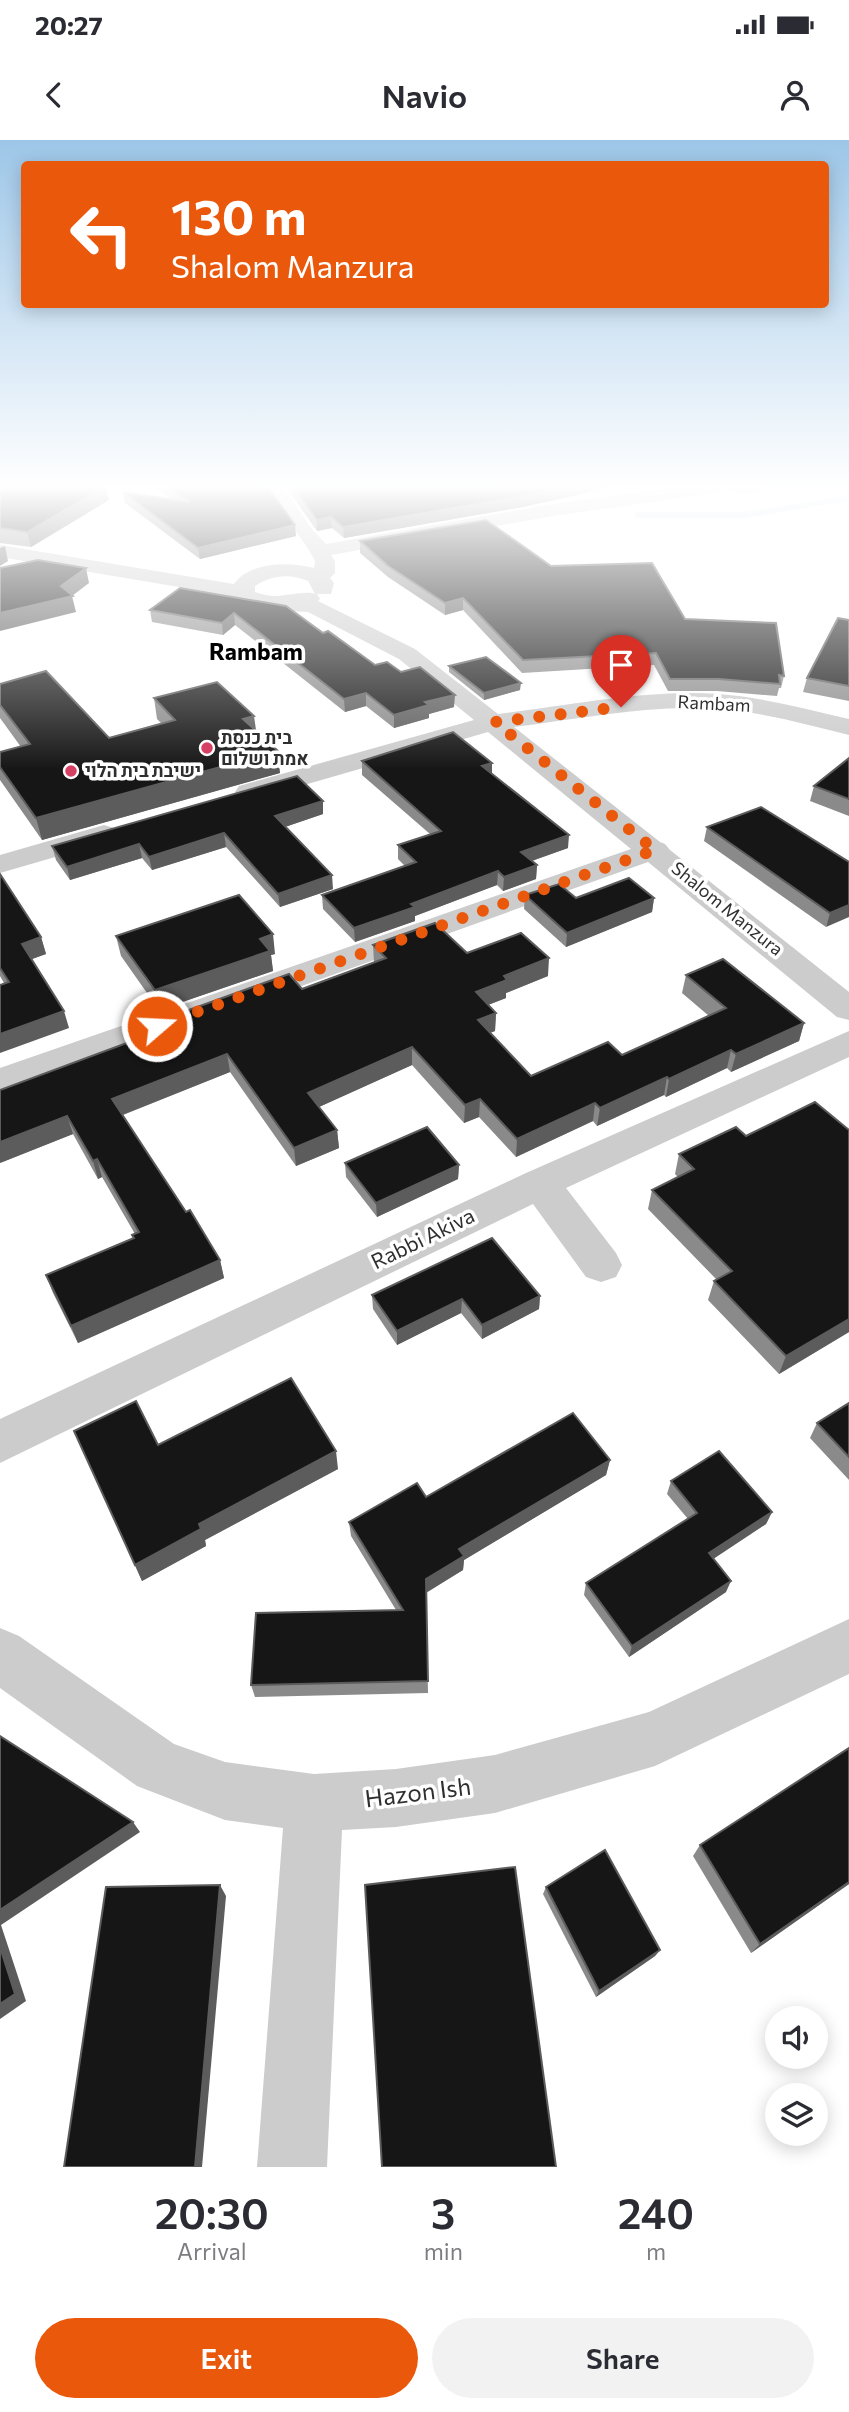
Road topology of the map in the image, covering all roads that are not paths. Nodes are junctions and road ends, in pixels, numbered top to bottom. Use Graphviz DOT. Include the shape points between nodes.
graph roads {
  1 [pos="214,582"];
  2 [pos="252,582"];
  3 [pos="318,582"];
  4 [pos="323,582"];
  5 [pos="322,585"];
  6 [pos="246,586"];
  7 [pos="293,603"];
  8 [pos="407,654"];
  9 [pos="495,722"];
  10 [pos="849,727"];
  11 [pos="227,799"];
  12 [pos="134,825"];
  13 [pos="655,850"];
  14 [pos="0,864"];
  15 [pos="849,1009"];
  16 [pos="849,1044"];
  17 [pos="0,1081"];
  18 [pos="540,1183"];
  19 [pos="601,1265"];
  20 [pos="0,1442"];
  21 [pos="846,1654"];
  22 [pos="0,1655"];
  23 [pos="314,1803"];
  24 [pos="292,2167"];
  1 -- 6 [label="street, Shalom Manzura"];
  2 -- 6 [label="street"];
  3 -- 5 [label="street, Shalom Manzura"];
  4 -- 5 [label="street"];
  5 -- 7 [label="street" via="307,600"];
  5 -- 8 [label="street, Shalom Manzura" via="395,636"];
  6 -- 7 [label="street, Shalom Manzura" via="252,598"];
  7 -- 8 [label="street, Shalom Manzura" via="314,607"];
  8 -- 9 [label="street, Shalom Manzura"];
  9 -- 10 [label="street, Rambam" via="663,702 715,701"];
  9 -- 11 [label="street, Rambam"];
  9 -- 13 [label="street, Shalom Manzura"];
  12 -- 14 [label="street"];
  13 -- 15 [label="street, Shalom Manzura"];
  13 -- 17 [label="street"];
  16 -- 18 [label="street, Rabbi Akiva"];
  18 -- 19 [label="street"];
  18 -- 20 [label="street, Rabbi Akiva"];
  21 -- 23 [label="street, Hazon Ish" via="655,1738 508,1780 396,1798"];
  22 -- 23 [label="street, Hazon Ish" via="157,1766 225,1791"];
  23 -- 24 [label="street"];
}
